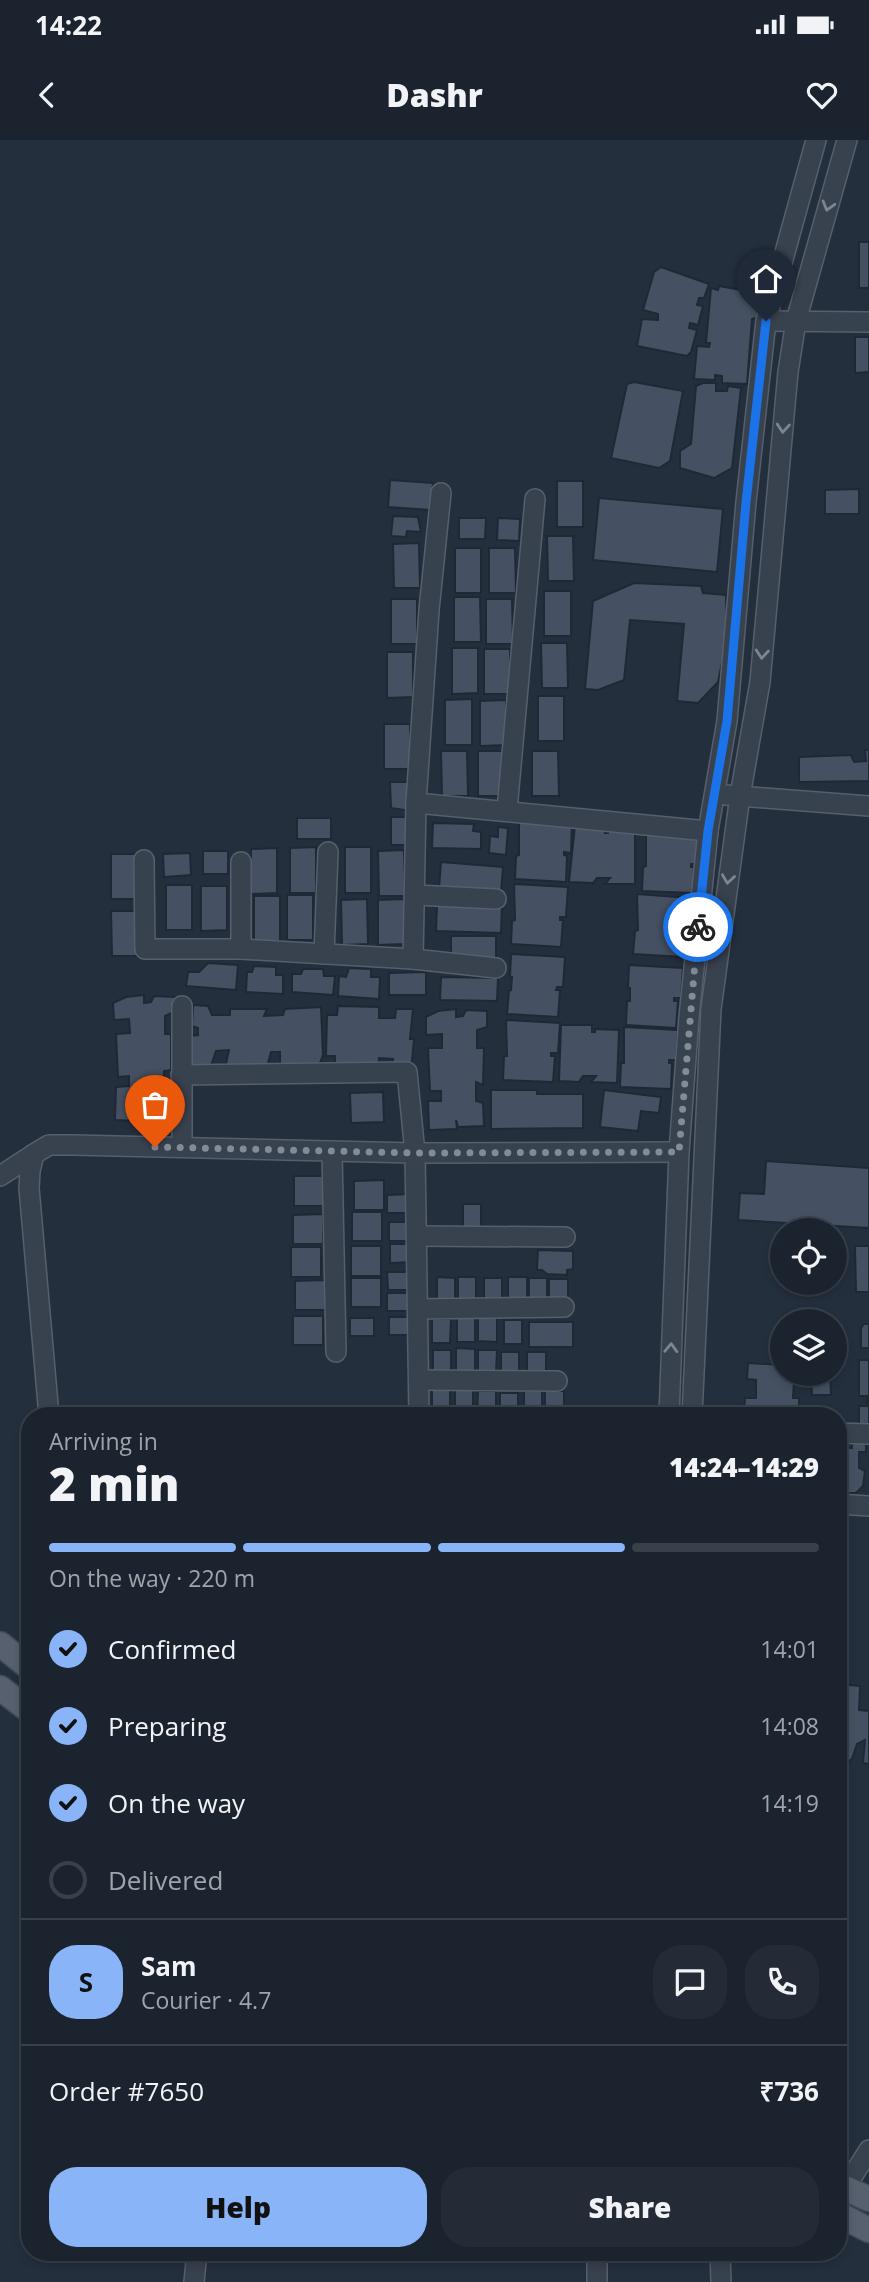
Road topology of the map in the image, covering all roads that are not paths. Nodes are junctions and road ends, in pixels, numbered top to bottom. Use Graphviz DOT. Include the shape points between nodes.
graph roads {
  1 [pos="816,140"];
  2 [pos="847,140"];
  3 [pos="766,321"];
  4 [pos="796,321"];
  5 [pos="869,322"];
  6 [pos="441,493"];
  7 [pos="536,499"];
  8 [pos="715,795"];
  9 [pos="740,796"];
  10 [pos="416,803"];
  11 [pos="869,806"];
  12 [pos="507,810"];
  13 [pos="708,831"];
  14 [pos="328,852"];
  15 [pos="144,860"];
  16 [pos="242,862"];
  17 [pos="415,895"];
  18 [pos="496,899"];
  19 [pos="242,948"];
  20 [pos="324,954"];
  21 [pos="413,959"];
  22 [pos="496,968"];
  23 [pos="182,1006"];
  24 [pos="181,1075"];
  25 [pos="182,1147"];
  26 [pos="332,1151"];
  27 [pos="679,1152"];
  28 [pos="415,1153"];
  29 [pos="34,1154"];
  30 [pos="0,1176"];
  31 [pos="416,1236"];
  32 [pos="565,1237"];
  33 [pos="564,1307"];
  34 [pos="418,1309"];
  35 [pos="336,1352"];
  36 [pos="419,1380"];
  37 [pos="557,1381"];
  38 [pos="48,1407"];
  39 [pos="419,1407"];
  40 [pos="669,1407"];
  41 [pos="692,1407"];
  42 [pos="847,1433"];
  43 [pos="869,1434"];
  44 [pos="847,1505"];
  45 [pos="869,1506"];
  46 [pos="0,1644"];
  47 [pos="21,1661"];
  48 [pos="0,1688"];
  49 [pos="21,1704"];
  50 [pos="869,2150"];
  51 [pos="847,2179"];
  52 [pos="847,2190"];
  53 [pos="869,2199"];
  54 [pos="847,2219"];
  55 [pos="869,2230"];
  56 [pos="196,2261"];
  57 [pos="597,2261"];
  58 [pos="720,2261"];
  59 [pos="194,2282"];
  60 [pos="597,2282"];
  61 [pos="721,2282"];
  1 -- 3 [label="street"];
  2 -- 4 [label="street, one-way"];
  3 -- 4 [label="street"];
  3 -- 8 [label="street" via="727,721"];
  4 -- 5 [label="street"];
  4 -- 9 [label="street, one-way" via="760,682"];
  6 -- 10 [label="street"];
  7 -- 12 [label="street"];
  8 -- 9 [label="street"];
  8 -- 13 [label="street"];
  9 -- 11 [label="street"];
  9 -- 41 [label="street, one-way" via="711,1009"];
  10 -- 12 [label="street"];
  10 -- 17 [label="street"];
  12 -- 13 [label="street"];
  13 -- 27 [label="street"];
  14 -- 20 [label="street"];
  15 -- 19 [label="street" via="145,949"];
  16 -- 19 [label="street"];
  17 -- 18 [label="street"];
  17 -- 21 [label="street"];
  19 -- 20 [label="street"];
  20 -- 21 [label="street"];
  21 -- 22 [label="street"];
  23 -- 24 [label="street"];
  24 -- 25 [label="street"];
  24 -- 28 [label="street" via="407,1072"];
  25 -- 26 [label="street"];
  25 -- 29 [label="street" via="49,1145"];
  26 -- 28 [label="street"];
  26 -- 35 [label="street"];
  27 -- 28 [label="street"];
  40 -- 27 [label="street, one-way"];
  28 -- 31 [label="street"];
  29 -- 30 [label="street"];
  29 -- 38 [label="street" via="29,1188"];
  31 -- 32 [label="street"];
  31 -- 34 [label="street"];
  33 -- 34 [label="street"];
  34 -- 36 [label="street"];
  36 -- 37 [label="street"];
  36 -- 39 [label="street"];
  42 -- 43 [label="street"];
  44 -- 45 [label="street"];
  46 -- 47 [label="main road"];
  48 -- 49 [label="main road"];
  50 -- 51 [label="street"];
  52 -- 53 [label="main road"];
  54 -- 55 [label="main road"];
  56 -- 59 [label="street"];
  57 -- 60 [label="street"];
  58 -- 61 [label="street"];
}
